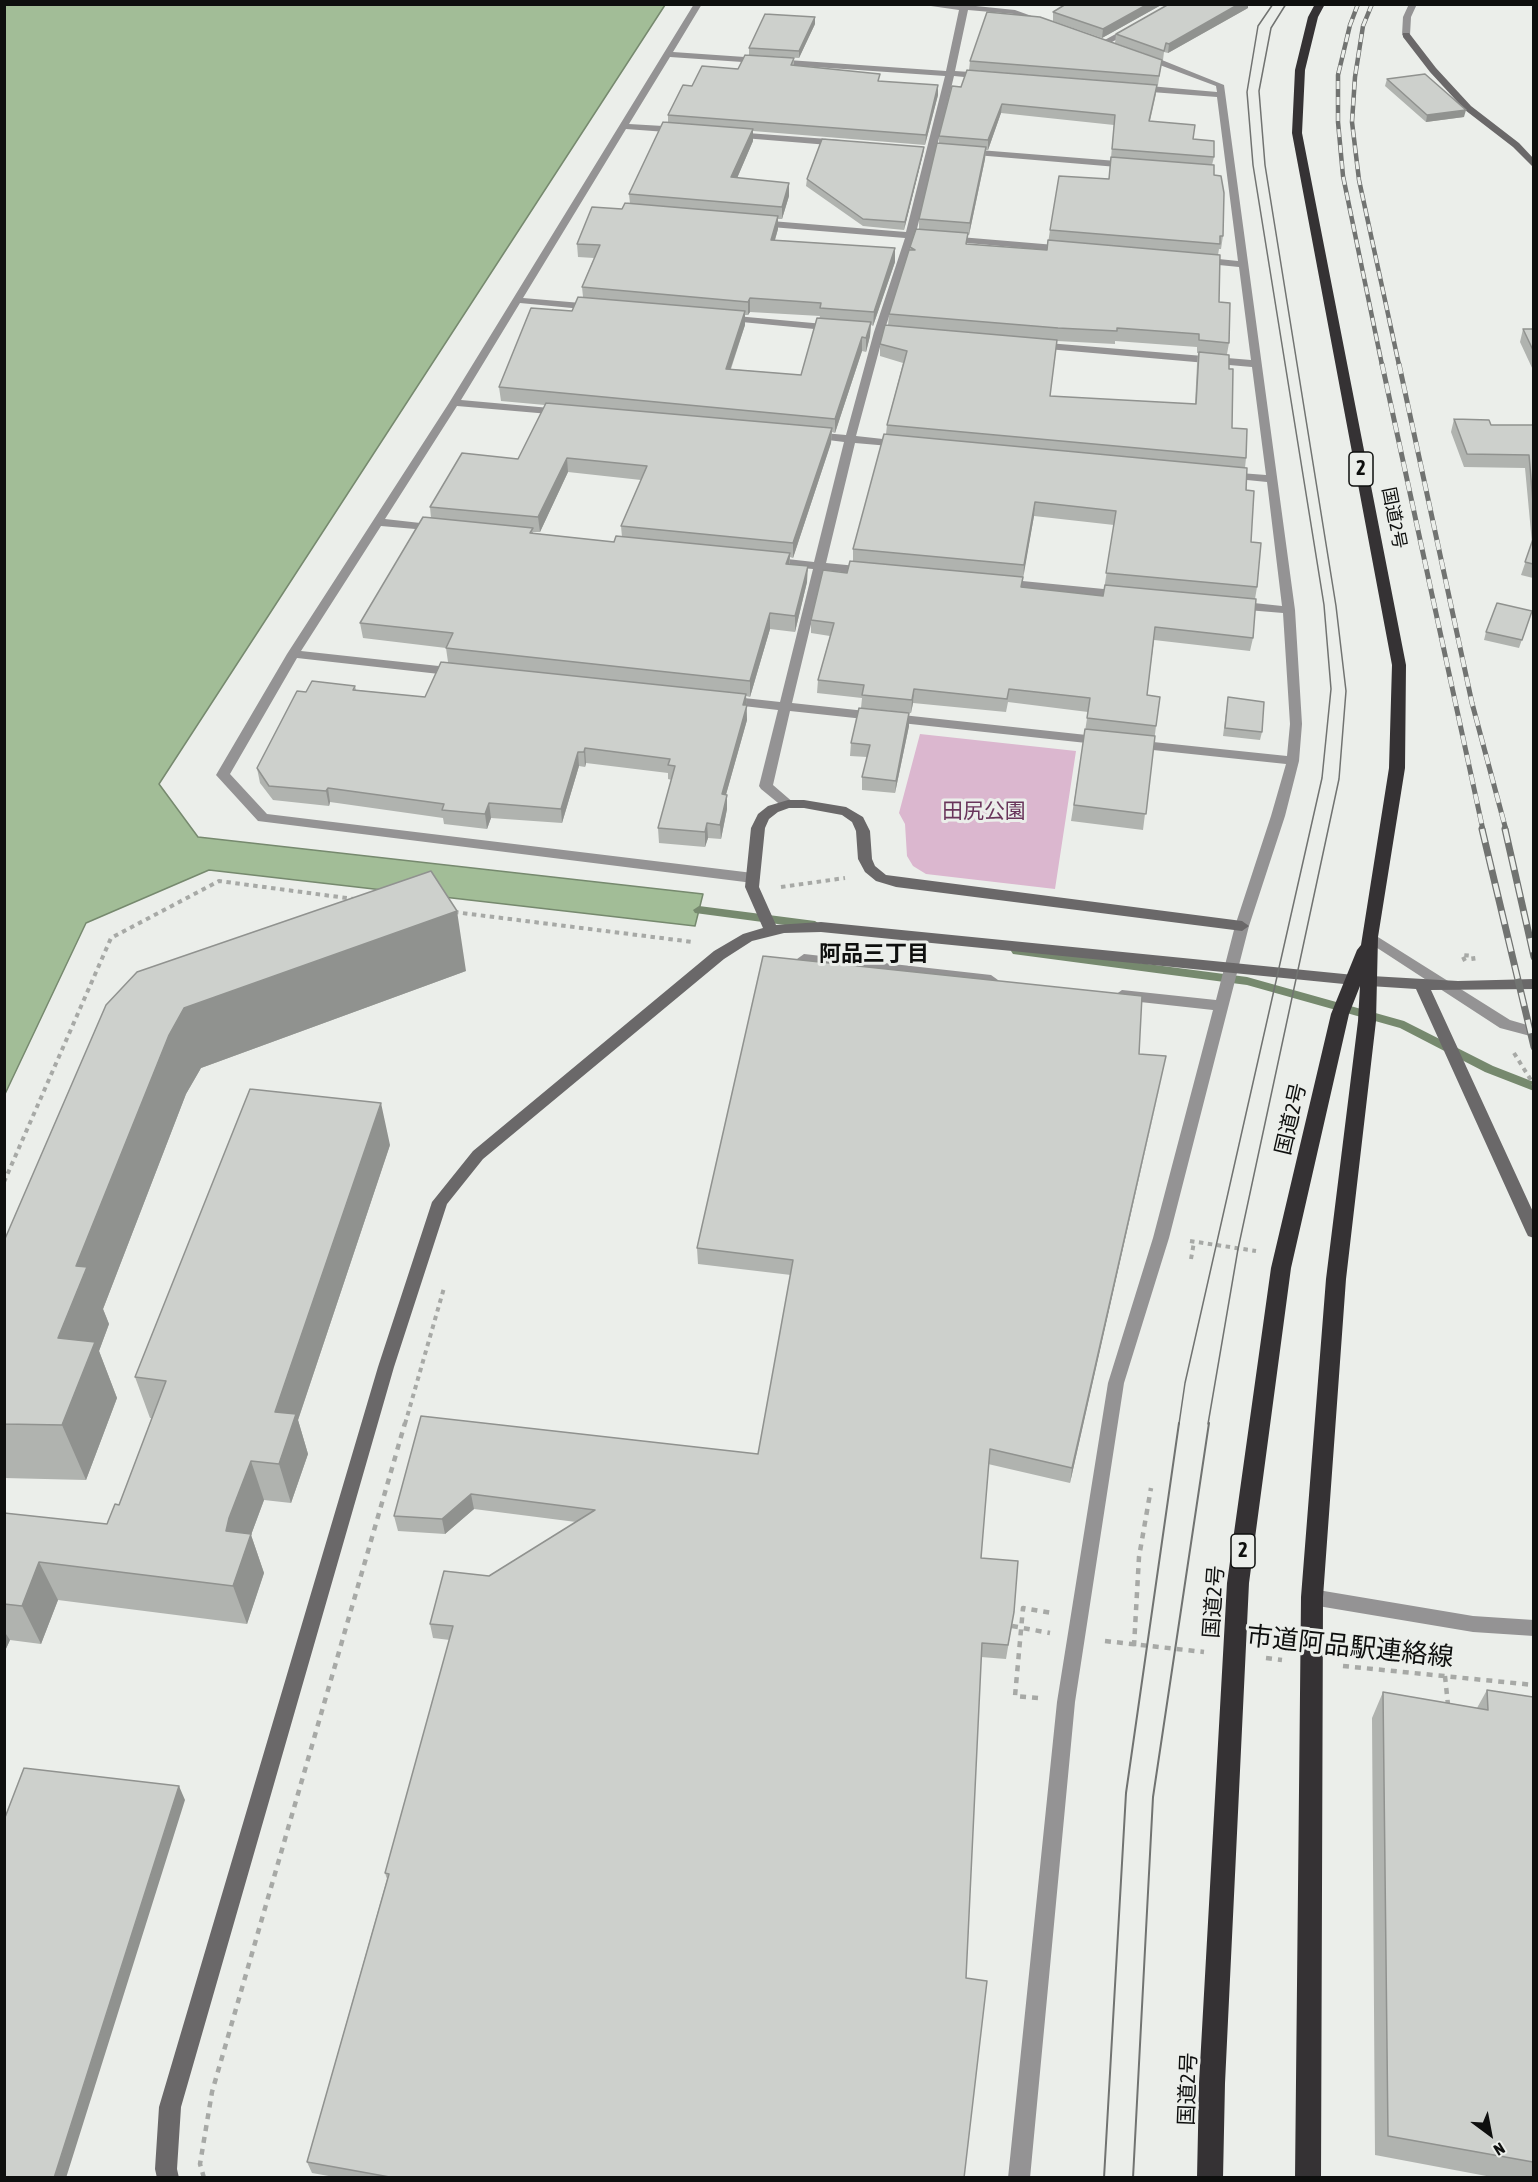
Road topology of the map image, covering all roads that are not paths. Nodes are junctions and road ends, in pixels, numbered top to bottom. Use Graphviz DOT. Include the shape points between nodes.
graph roads {
  1 [pos="698,4"];
  2 [pos="921,4"];
  3 [pos="1320,4"];
  4 [pos="1413,4"];
  5 [pos="964,8"];
  6 [pos="1145,21"];
  7 [pos="1060,27"];
  8 [pos="1094,38"];
  9 [pos="668,54"];
  10 [pos="1136,54"];
  11 [pos="950,73"];
  12 [pos="998,77"];
  13 [pos="1127,88"];
  14 [pos="1221,95"];
  15 [pos="624,126"];
  16 [pos="694,132"];
  17 [pos="718,133"];
  18 [pos="848,143"];
  19 [pos="954,151"];
  20 [pos="1533,165"];
  21 [pos="1138,166"];
  22 [pos="748,222"];
  23 [pos="910,236"];
  24 [pos="1077,250"];
  25 [pos="1184,259"];
  26 [pos="1244,264"];
  27 [pos="517,300"];
  28 [pos="599,307"];
  29 [pos="716,317"];
  30 [pos="844,328"];
  31 [pos="1021,344"];
  32 [pos="1257,364"];
  33 [pos="453,402"];
  34 [pos="570,413"];
  35 [pos="803,435"];
  36 [pos="850,439"];
  37 [pos="909,444"];
  38 [pos="1213,473"];
  39 [pos="1272,479"];
  40 [pos="376,522"];
  41 [pos="446,529"];
  42 [pos="760,561"];
  43 [pos="819,566"];
  44 [pos="877,572"];
  45 [pos="995,583"];
  46 [pos="1136,596"];
  47 [pos="1218,603"];
  48 [pos="1289,610"];
  49 [pos="293,654"];
  50 [pos="468,673"];
  51 [pos="714,699"];
  52 [pos="784,707"];
  53 [pos="1293,761"];
  54 [pos="788,804"];
  55 [pos="753,878"];
  56 [pos="1242,926"];
  57 [pos="771,931"];
  58 [pos="1370,937"];
  59 [pos="804,959"];
  60 [pos="1005,982"];
  61 [pos="1533,984"];
  62 [pos="1422,985"];
  63 [pos="1111,994"];
  64 [pos="1221,1006"];
  65 [pos="1533,1032"];
  66 [pos="1533,1232"];
  67 [pos="1312,1597"];
  68 [pos="1533,1628"];
  69 [pos="168,2178"];
  70 [pos="1019,2178"];
  71 [pos="1210,2178"];
  72 [pos="1308,2178"];
  1 -- 9 [label="street"];
  2 -- 5 [label="street"];
  3 -- 58 [label="highway, 国道2号 / 2" via="1300,70 1298,133 1399,665 1397,768"];
  4 -- 20 [label="street" via="1406,35 1468,108 1516,145"];
  5 -- 7 [label="street" via="1015,12"];
  5 -- 11 [label="street"];
  6 -- 8 [label="street" via="1110,44"];
  9 -- 11 [label="street"];
  9 -- 15 [label="street"];
  10 -- 14 [label="street" via="1220,85"];
  11 -- 12 [label="street"];
  11 -- 23 [label="street"];
  13 -- 14 [label="street"];
  14 -- 26 [label="street" via="1224,173"];
  15 -- 16 [label="street"];
  15 -- 27 [label="street" via="580,208"];
  17 -- 18 [label="street"];
  19 -- 21 [label="street"];
  22 -- 23 [label="street"];
  23 -- 24 [label="street"];
  23 -- 36 [label="street"];
  25 -- 26 [label="street"];
  26 -- 32 [label="street"];
  27 -- 28 [label="street"];
  27 -- 33 [label="street"];
  29 -- 30 [label="street"];
  31 -- 32 [label="street"];
  32 -- 39 [label="street"];
  33 -- 34 [label="street"];
  33 -- 40 [label="street"];
  35 -- 36 [label="street"];
  36 -- 37 [label="street"];
  36 -- 43 [label="street"];
  38 -- 39 [label="street"];
  39 -- 48 [label="street"];
  40 -- 41 [label="street"];
  40 -- 49 [label="street"];
  42 -- 43 [label="street"];
  43 -- 44 [label="street"];
  43 -- 52 [label="street"];
  45 -- 46 [label="street"];
  47 -- 48 [label="street"];
  48 -- 53 [label="street" via="1296,724"];
  49 -- 50 [label="street"];
  49 -- 55 [label="street" via="223,775 263,818"];
  51 -- 52 [label="street"];
  52 -- 53 [label="street"];
  52 -- 54 [label="street" via="766,786"];
  53 -- 56 [label="street"];
  54 -- 55 [label="street" via="762,817"];
  54 -- 56 [label="street" via="830,806 858,820 865,859 881,878"];
  55 -- 57 [label="street" via="752,887"];
  56 -- 64 [label="street"];
  57 -- 62 [label="street" via="821,927"];
  57 -- 69 [label="street" via="733,945 478,1155 440,1202 386,1367 170,2107"];
  58 -- 65 [label="street" via="1505,1024"];
  58 -- 67 [label="highway, 国道2号 / 2" via="1367,1021 1336,1279"];
  58 -- 71 [label="highway, 国道2号 / 2" via="1340,1014 1281,1268 1240,1572"];
  59 -- 60 [label="street"];
  61 -- 62 [label="street"];
  62 -- 66 [label="street"];
  63 -- 64 [label="street"];
  64 -- 70 [label="street" via="1161,1238 1116,1383 1066,1702"];
  67 -- 68 [label="street" via="1473,1624"];
  67 -- 72 [label="highway, 国道2号 / 2"];
}
